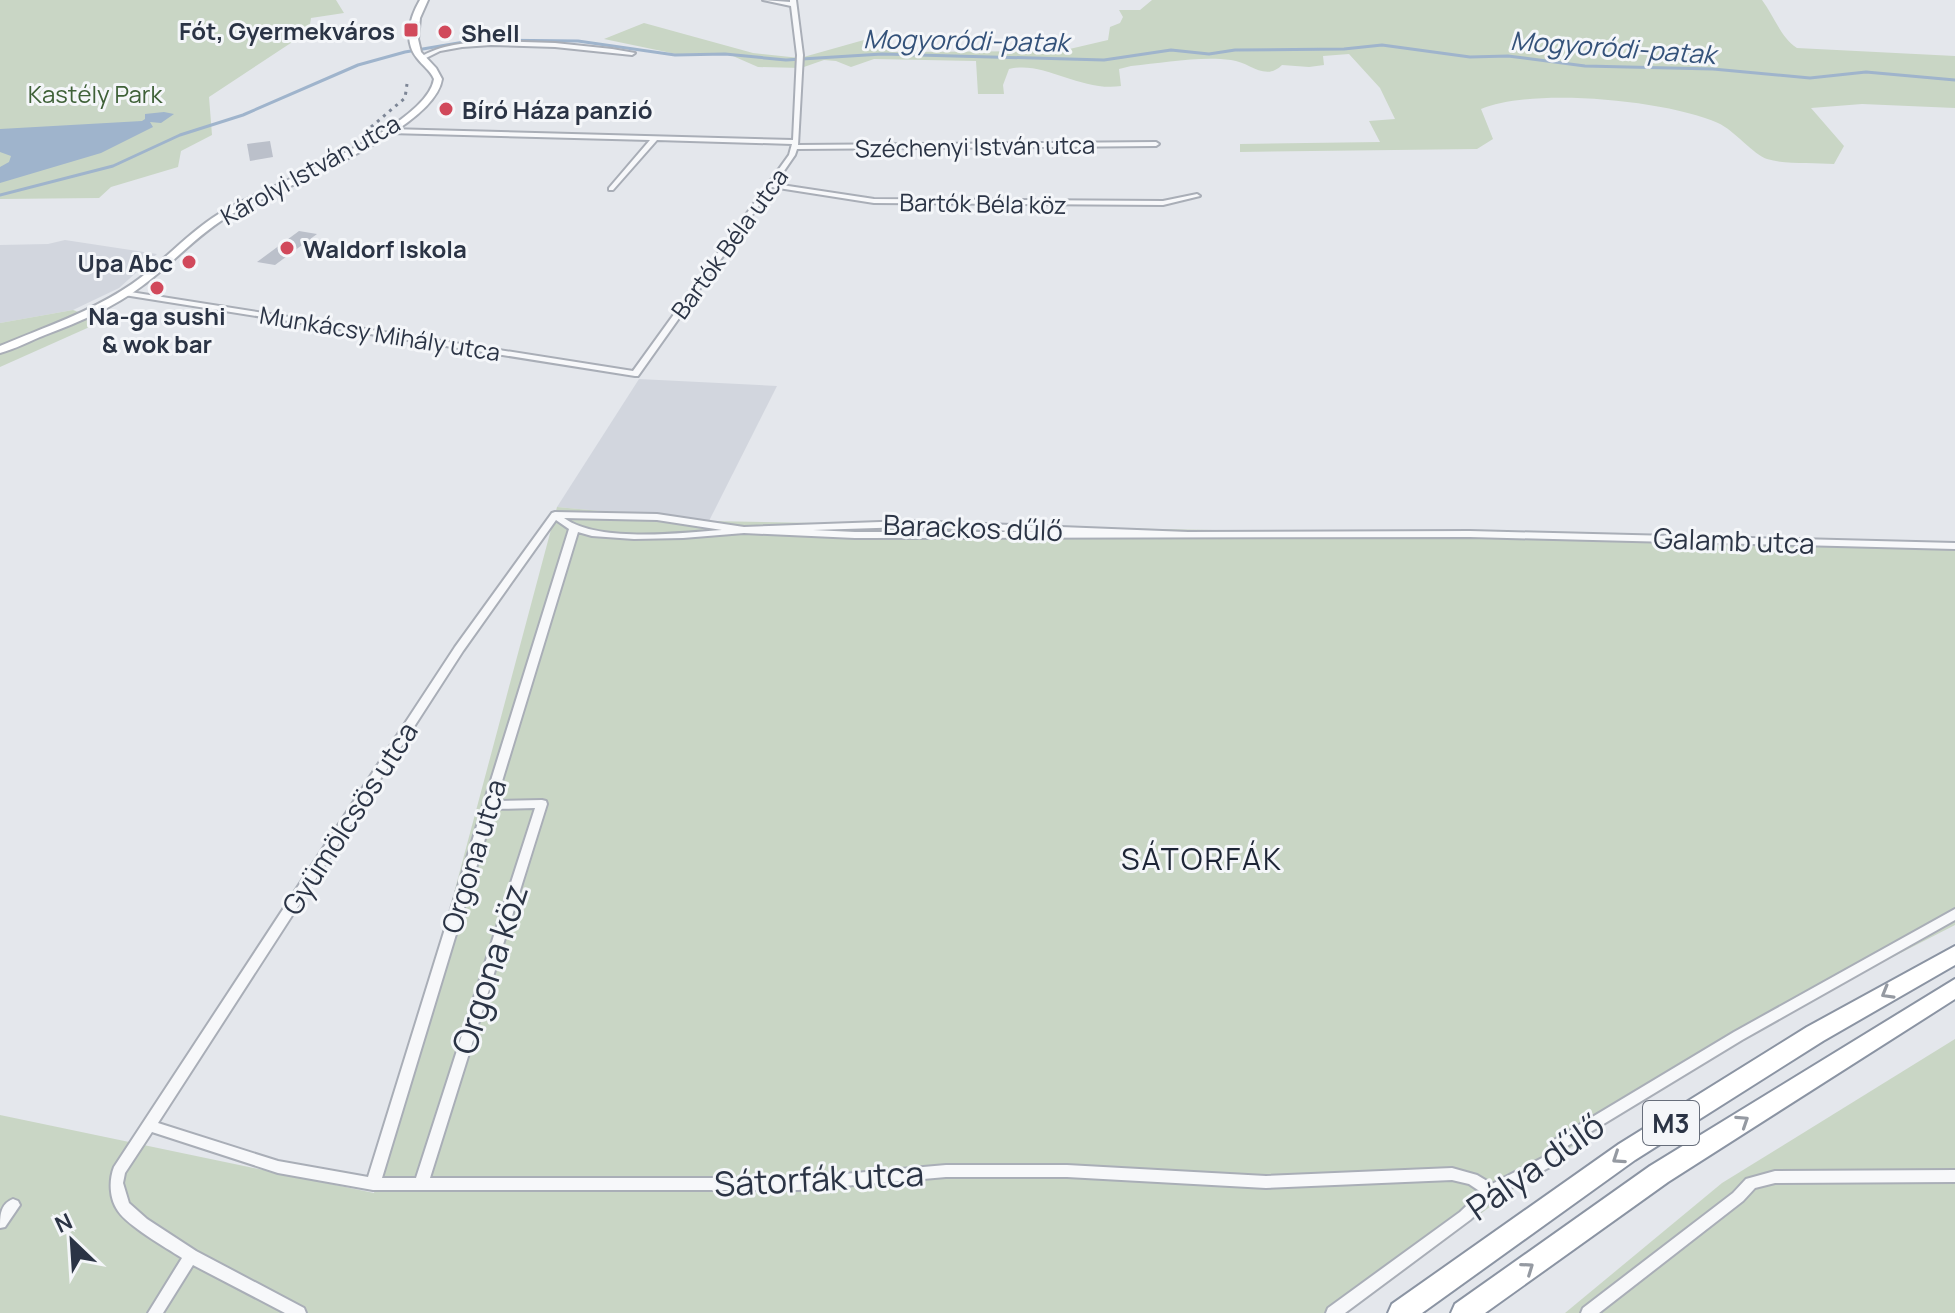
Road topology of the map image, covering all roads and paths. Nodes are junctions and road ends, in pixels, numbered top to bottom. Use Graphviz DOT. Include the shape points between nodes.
graph roads {
  1 [pos="424,0"];
  2 [pos="766,0"];
  3 [pos="793,2"];
  4 [pos="418,53"];
  5 [pos="632,53"];
  6 [pos="389,131"];
  7 [pos="656,137"];
  8 [pos="1156,144"];
  9 [pos="795,145"];
  10 [pos="771,185"];
  11 [pos="611,189"];
  12 [pos="1197,196"];
  13 [pos="124,293"];
  14 [pos="0,350"];
  15 [pos="635,374"];
  16 [pos="555,515"];
  17 [pos="574,529"];
  18 [pos="744,530"];
  19 [pos="1513,536"];
  20 [pos="1955,546"];
  21 [pos="489,805"];
  22 [pos="1955,914"];
  23 [pos="1955,955"];
  24 [pos="1955,988"];
  25 [pos="150,1126"];
  26 [pos="1955,1176"];
  27 [pos="373,1184"];
  28 [pos="421,1184"];
  29 [pos="1492,1191"];
  30 [pos="13,1205"];
  31 [pos="0,1222"];
  32 [pos="191,1256"];
  33 [pos="155,1313"];
  34 [pos="299,1313"];
  35 [pos="1333,1313"];
  36 [pos="1401,1313"];
  37 [pos="1464,1313"];
  38 [pos="1588,1313"];
  1 -- 4 [label="main road, Károlyi István utca" via="416,16"];
  2 -- 3 [label="street"];
  3 -- 9 [label="street, Bartók Béla utca" via="800,58"];
  4 -- 5 [label="street" via="473,45 553,44"];
  4 -- 6 [label="main road, Károlyi István utca" via="438,75 437,85"];
  6 -- 7 [label="street, Széchenyi István utca"];
  6 -- 13 [label="main road, Károlyi István utca" via="211,223"];
  7 -- 9 [label="street, Széchenyi István utca"];
  7 -- 11 [label="street"];
  8 -- 9 [label="street, Széchenyi István utca"];
  9 -- 10 [label="street, Bartók Béla utca"];
  10 -- 12 [label="street, Bartók Béla köz" via="861,200 926,202 1163,203"];
  10 -- 15 [label="street, Bartók Béla utca"];
  13 -- 14 [label="main road, Károlyi István utca"];
  13 -- 15 [label="street, Munkácsy Mihály utca"];
  16 -- 17 [label="street"];
  16 -- 18 [label="street, Barackos dűlő" via="657,517"];
  16 -- 25 [label="street, Gyümölcsös utca" via="459,649"];
  17 -- 18 [label="street, Barackos dűlő" via="650,535"];
  17 -- 21 [label="street, Orgona utca"];
  18 -- 19 [label="street, Barackos dűlő" via="908,524 1202,535"];
  19 -- 20 [label="street, Galamb utca"];
  21 -- 27 [label="street, Orgona utca"];
  21 -- 28 [label="street, Orgona köz" via="542,804"];
  22 -- 29 [label="street, Pálya dűlő" via="1671,1076 1559,1144 1547,1162"];
  23 -- 36 [label="highway, M3, one-way" via="1815,1034 1627,1152"];
  37 -- 24 [label="highway, M3, one-way" via="1659,1174"];
  25 -- 27 [label="street, Sátorfák utca" via="278,1167"];
  25 -- 32 [label="street, Gyümölcsös utca" via="119,1171 116,1183 123,1207"];
  26 -- 38 [label="street" via="1775,1177 1751,1183"];
  27 -- 28 [label="street, Sátorfák utca"];
  28 -- 29 [label="street, Sátorfák utca" via="798,1184 946,1171 1067,1171 1266,1182 1452,1174"];
  29 -- 35 [label="street, Pálya dűlő"];
  30 -- 31 [label="street"];
  32 -- 33 [label="street"];
  32 -- 34 [label="street, Gyümölcsös utca"];
}
